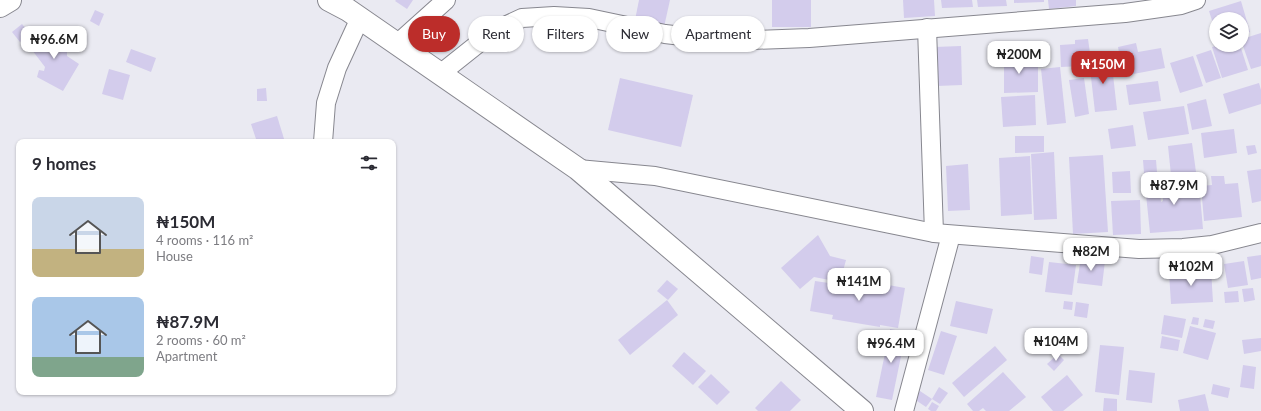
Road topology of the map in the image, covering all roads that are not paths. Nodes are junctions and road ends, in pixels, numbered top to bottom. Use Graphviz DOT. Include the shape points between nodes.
graph roads {
  1 [pos="10,0"];
  2 [pos="329,0"];
  3 [pos="446,0"];
  4 [pos="1186,2"];
  5 [pos="0,6"];
  6 [pos="360,18"];
  7 [pos="927,28"];
  8 [pos="397,44"];
  9 [pos="440,74"];
  10 [pos="323,139"];
  11 [pos="578,169"];
  12 [pos="1261,233"];
  13 [pos="943,234"];
  14 [pos="862,411"];
  15 [pos="904,411"];
  1 -- 5 [label="street"];
  2 -- 6 [label="street"];
  3 -- 8 [label="street"];
  4 -- 7 [label="street" via="1125,13"];
  6 -- 8 [label="street"];
  6 -- 10 [label="street" via="337,68 326,104"];
  7 -- 9 [label="street" via="809,38 725,41 665,34 589,18 522,18 494,32"];
  7 -- 13 [label="street"];
  8 -- 9 [label="street"];
  9 -- 11 [label="street"];
  11 -- 13 [label="street" via="656,176"];
  11 -- 14 [label="street"];
  12 -- 13 [label="street" via="1212,245 1139,249"];
  13 -- 15 [label="street"];
}
